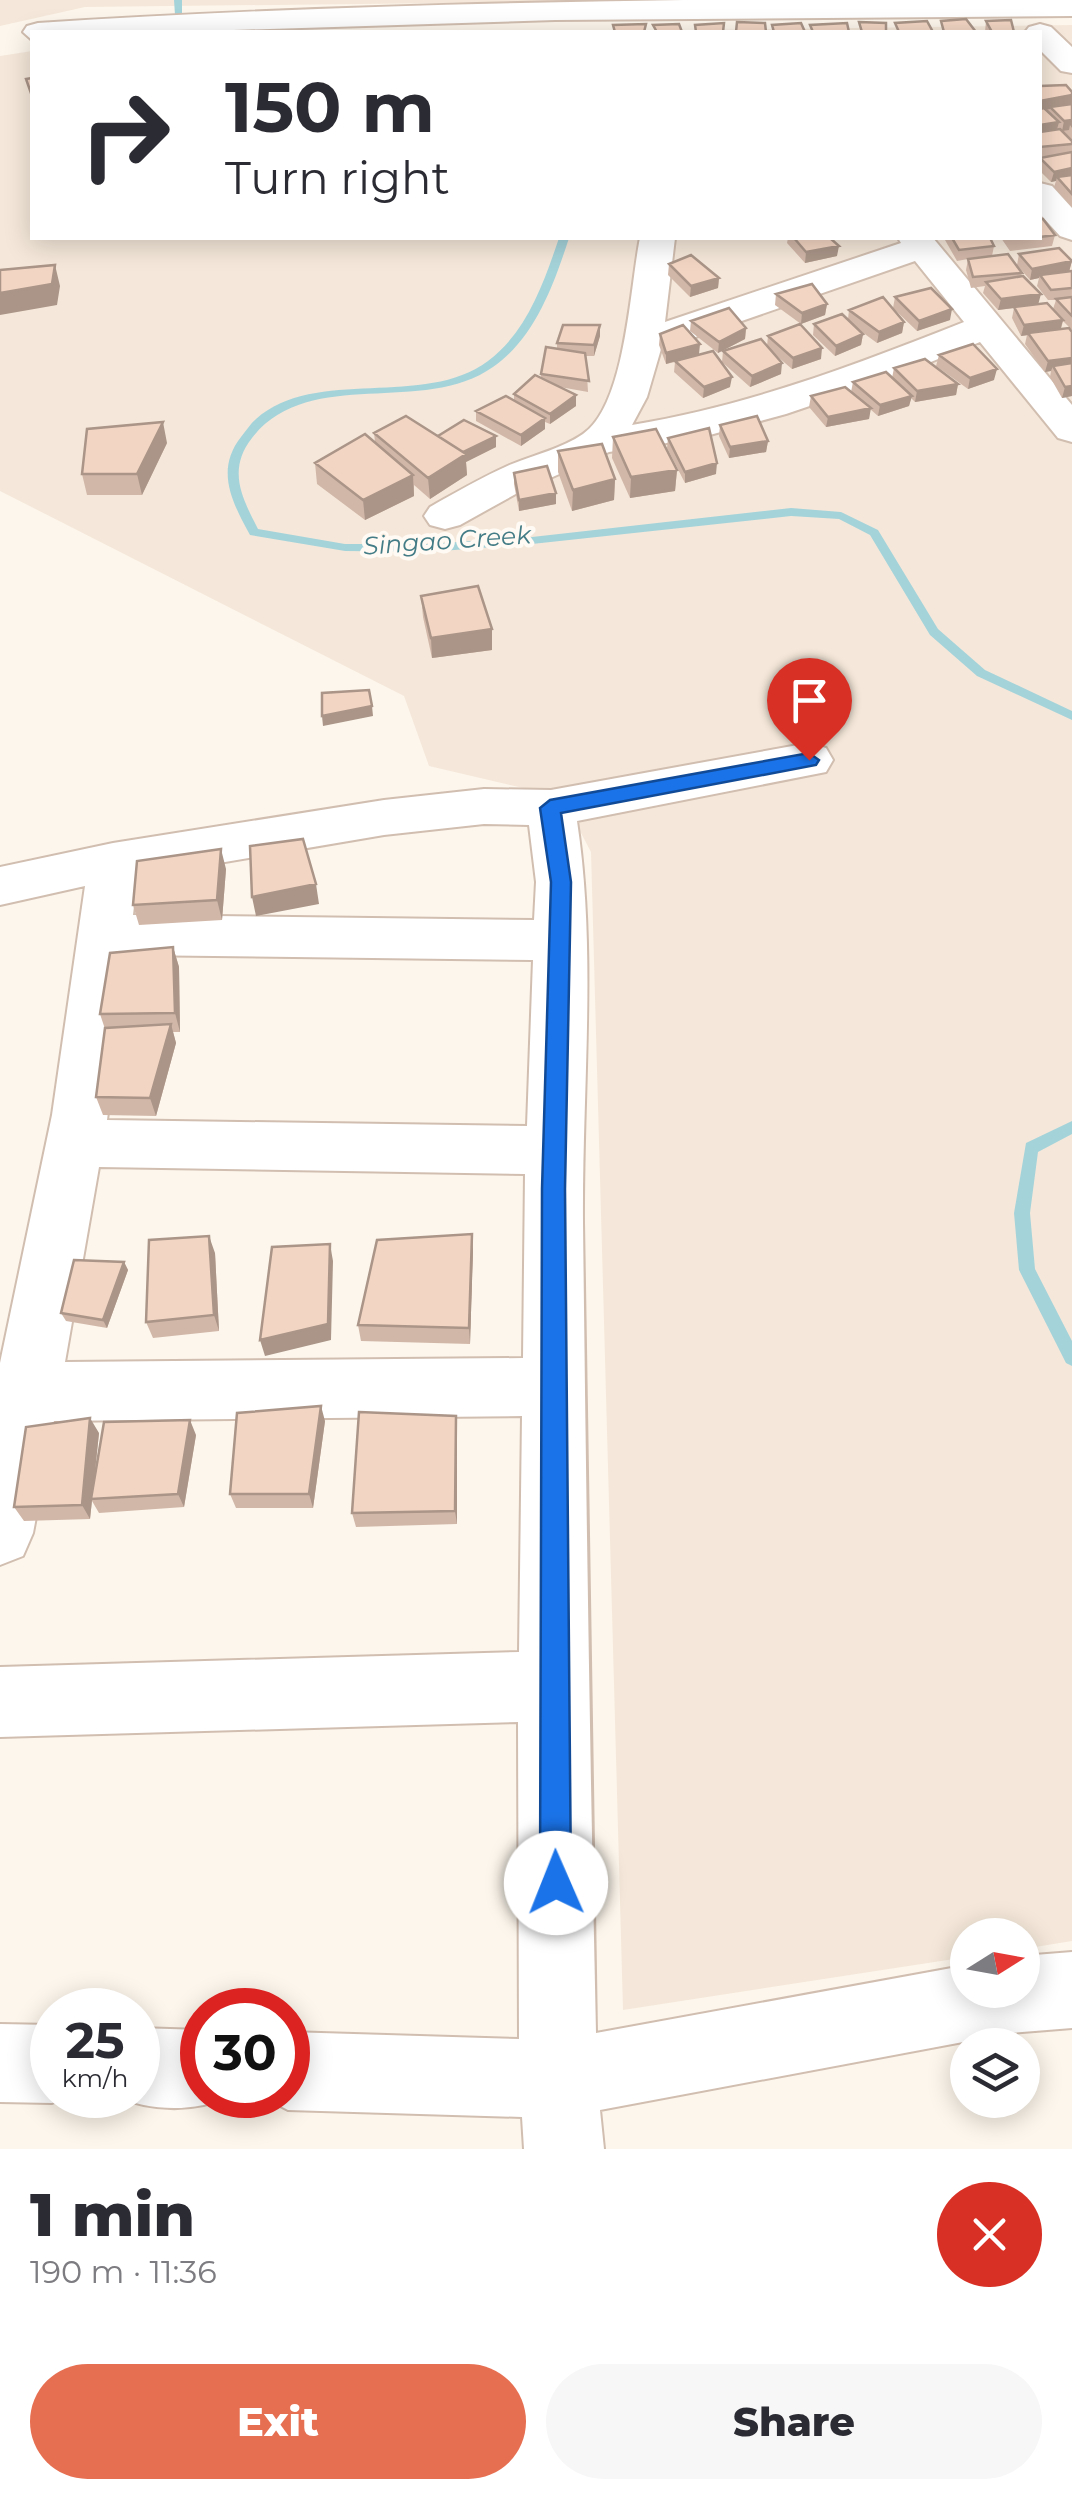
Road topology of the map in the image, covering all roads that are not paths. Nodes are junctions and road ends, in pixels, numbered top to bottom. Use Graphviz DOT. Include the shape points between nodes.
graph roads {
  1 [pos="1013,7"];
  2 [pos="1072,7"];
  3 [pos="80,30"];
  4 [pos="1037,30"];
  5 [pos="30,33"];
  6 [pos="0,36"];
  7 [pos="1042,36"];
  8 [pos="1067,79"];
  9 [pos="1042,195"];
  10 [pos="1072,229"];
  11 [pos="666,240"];
  12 [pos="919,242"];
  13 [pos="986,326"];
  14 [pos="642,342"];
  15 [pos="1072,430"];
  16 [pos="599,442"];
  17 [pos="445,516"];
  18 [pos="809,760"];
  19 [pos="550,808"];
  20 [pos="113,862"];
  21 [pos="0,885"];
  22 [pos="106,935"];
  23 [pos="558,940"];
  24 [pos="75,1143"];
  25 [pos="554,1150"];
  26 [pos="553,1387"];
  27 [pos="14,1391"];
  28 [pos="0,1533"];
  29 [pos="553,1686"];
  30 [pos="0,1702"];
  31 [pos="1069,1996"];
  32 [pos="0,2063"];
  33 [pos="30,2064"];
  34 [pos="310,2074"];
  35 [pos="561,2114"];
  1 -- 2 [label="street"];
  1 -- 3 [label="street" via="217,21"];
  1 -- 4 [label="street"];
  5 -- 6 [label="street"];
  7 -- 8 [label="street"];
  9 -- 10 [label="street"];
  11 -- 14 [label="street"];
  12 -- 13 [label="street"];
  12 -- 14 [label="street"];
  13 -- 15 [label="street"];
  13 -- 16 [label="street" via="772,406"];
  14 -- 16 [label="street" via="626,405"];
  16 -- 17 [label="street"];
  18 -- 19 [label="street"];
  19 -- 20 [label="street" via="507,804 426,811"];
  19 -- 23 [label="street" via="561,882"];
  20 -- 21 [label="street"];
  20 -- 22 [label="street"];
  22 -- 23 [label="street"];
  22 -- 24 [label="street"];
  23 -- 25 [label="street"];
  24 -- 25 [label="street"];
  24 -- 27 [label="street"];
  25 -- 26 [label="street"];
  26 -- 27 [label="street"];
  26 -- 29 [label="street"];
  27 -- 28 [label="street"];
  29 -- 30 [label="street"];
  29 -- 35 [label="street"];
  31 -- 35 [label="street" via="1011,1995"];
  32 -- 33 [label="street"];
  34 -- 35 [label="street"];
}
